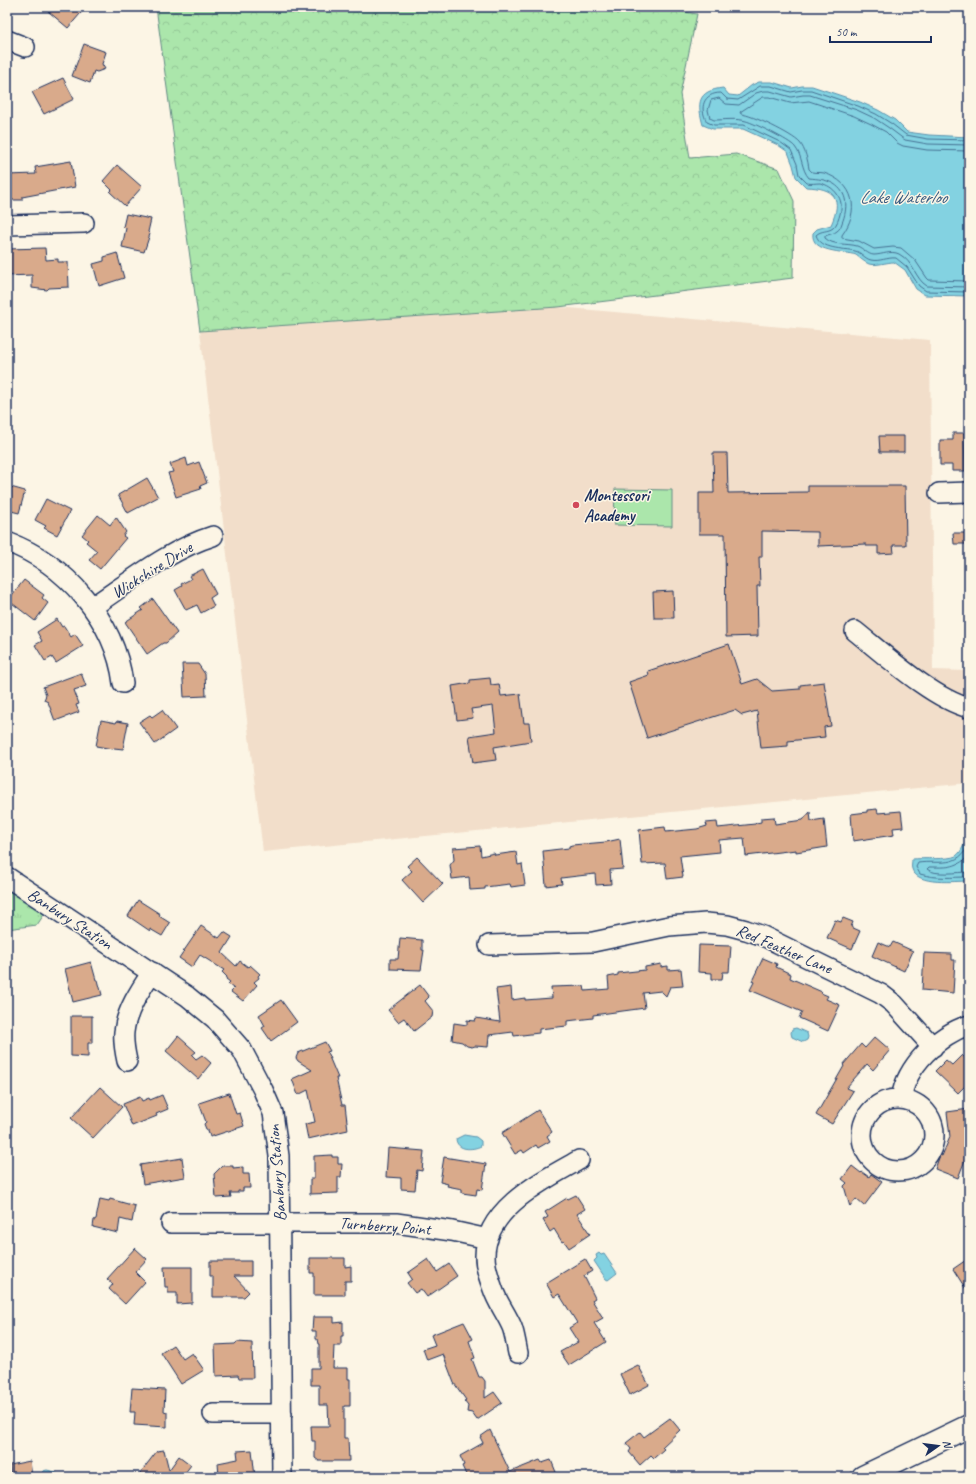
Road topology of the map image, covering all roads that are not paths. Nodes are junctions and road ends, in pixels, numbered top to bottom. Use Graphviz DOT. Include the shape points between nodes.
graph roads {
  1 [pos="7,40"];
  2 [pos="25,47"];
  3 [pos="84,222"];
  4 [pos="7,225"];
  5 [pos="969,492"];
  6 [pos="939,493"];
  7 [pos="213,536"];
  8 [pos="7,542"];
  9 [pos="92,607"];
  10 [pos="855,631"];
  11 [pos="123,683"];
  12 [pos="969,708"];
  13 [pos="7,877"];
  14 [pos="489,945"];
  15 [pos="152,972"];
  16 [pos="969,1025"];
  17 [pos="933,1046"];
  18 [pos="127,1061"];
  19 [pos="901,1099"];
  20 [pos="579,1160"];
  21 [pos="171,1223"];
  22 [pos="280,1223"];
  23 [pos="488,1239"];
  24 [pos="518,1353"];
  25 [pos="213,1414"];
  26 [pos="282,1414"];
  27 [pos="969,1426"];
  28 [pos="282,1477"];
  29 [pos="863,1477"];
  1 -- 2 [label="street"];
  3 -- 4 [label="street"];
  5 -- 6 [label="street"];
  7 -- 9 [label="street, Wickshire Drive" via="165,558"];
  8 -- 9 [label="street" via="48,563"];
  9 -- 11 [label="street" via="114,650"];
  10 -- 12 [label="street" via="928,687 948,700"];
  13 -- 15 [label="street, Banbury Station"];
  14 -- 17 [label="street, Red Feather Lane" via="594,942 682,924 727,925 769,939 877,991 894,1004"];
  15 -- 18 [label="street" via="137,996 126,1023 124,1036"];
  15 -- 22 [label="street, Banbury Station" via="197,1004 225,1029 242,1050 263,1090 273,1113 278,1142"];
  16 -- 17 [label="street"];
  17 -- 19 [label="street" via="916,1065 904,1086"];
  20 -- 23 [label="street" via="513,1202 499,1218"];
  21 -- 22 [label="street, Turnberry Point"];
  22 -- 23 [label="street, Turnberry Point" via="396,1223"];
  22 -- 26 [label="street, Banbury Station"];
  23 -- 24 [label="street" via="485,1255 488,1272 497,1300 512,1325"];
  25 -- 26 [label="street"];
  26 -- 28 [label="street, Banbury Station"];
  27 -- 29 [label="main road"];
}
